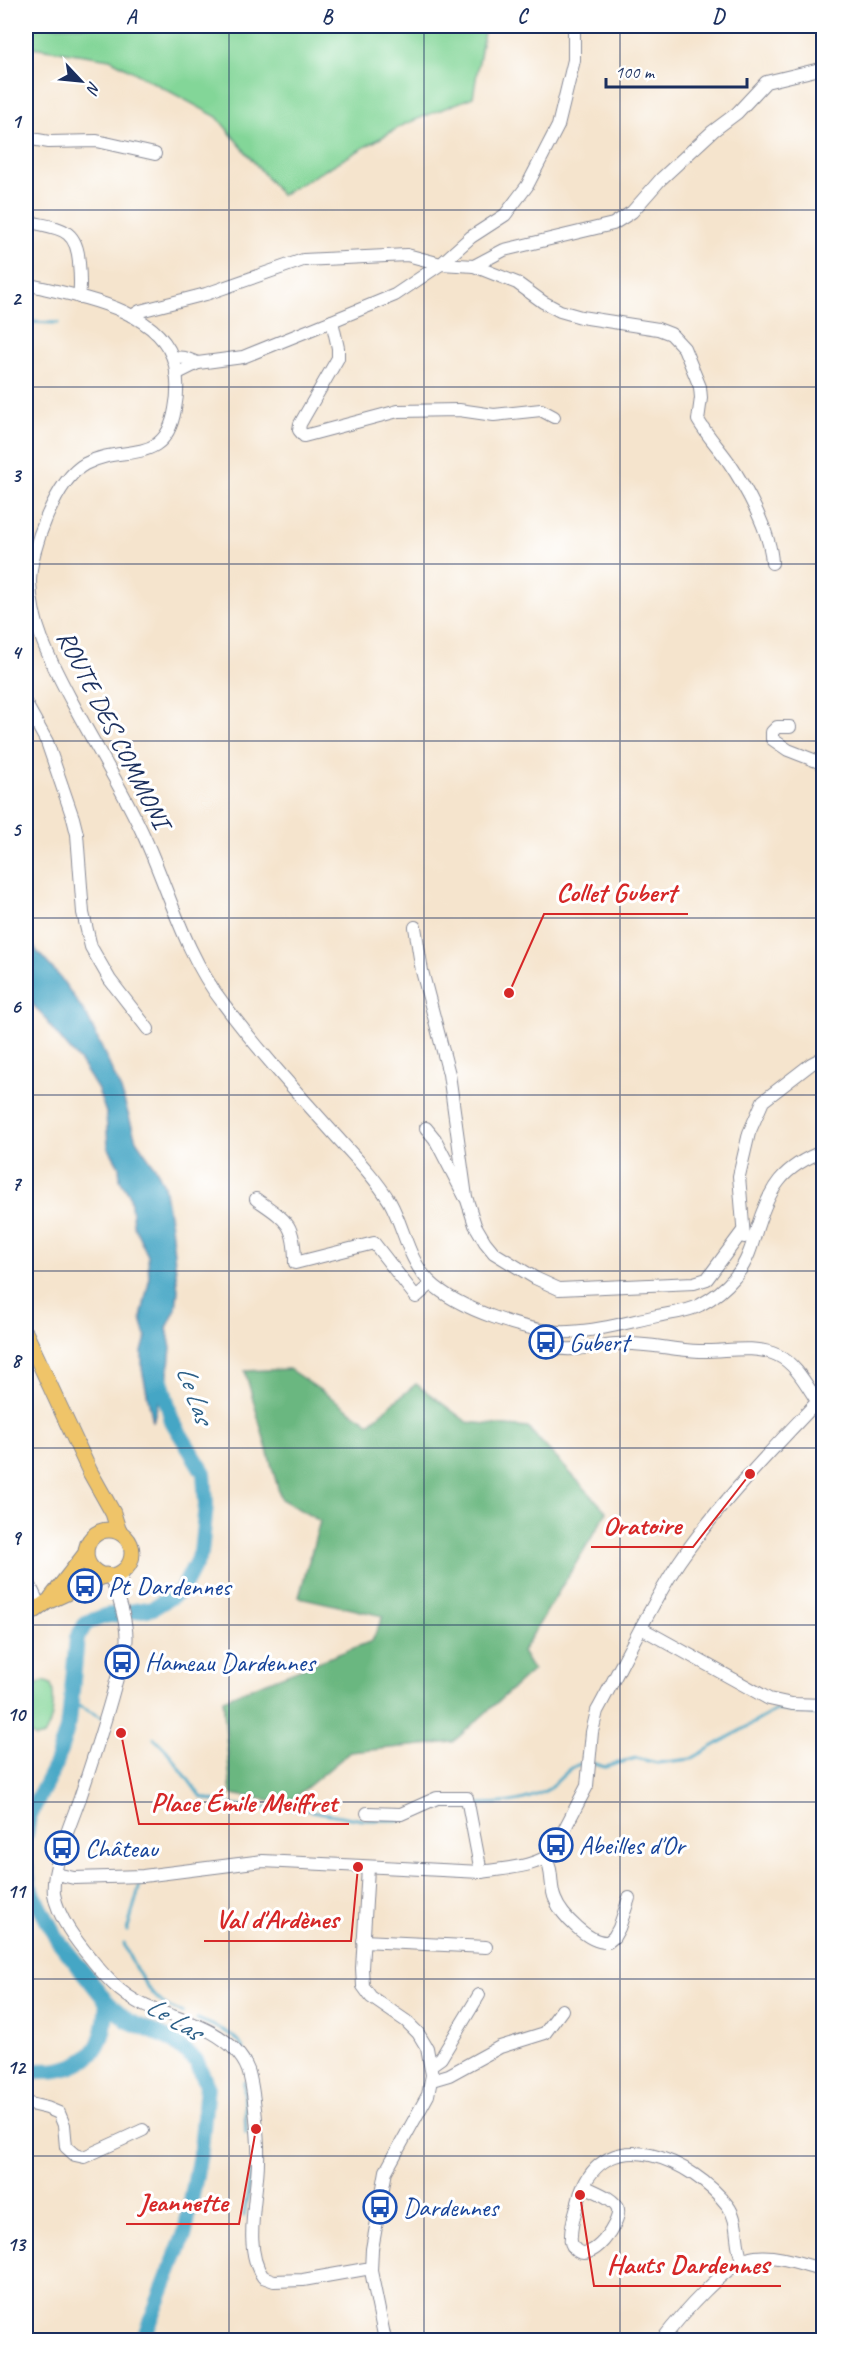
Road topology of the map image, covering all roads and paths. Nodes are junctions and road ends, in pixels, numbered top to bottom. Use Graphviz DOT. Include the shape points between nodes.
graph roads {
  1 [pos="574,26"];
  2 [pos="824,68"];
  3 [pos="26,138"];
  4 [pos="155,154"];
  5 [pos="26,221"];
  6 [pos="441,264"];
  7 [pos="474,266"];
  8 [pos="26,286"];
  9 [pos="79,297"];
  10 [pos="132,316"];
  11 [pos="332,321"];
  12 [pos="173,357"];
  13 [pos="198,363"];
  14 [pos="177,374"];
  15 [pos="554,417"];
  16 [pos="772,563"];
  17 [pos="26,704"];
  18 [pos="790,727"];
  19 [pos="824,764"];
  20 [pos="415,927"];
  21 [pos="148,1029"];
  22 [pos="824,1057"];
  23 [pos="426,1128"];
  24 [pos="824,1151"];
  25 [pos="466,1197"];
  26 [pos="256,1199"];
  27 [pos="742,1232"];
  28 [pos="749,1253"];
  29 [pos="431,1284"];
  30 [pos="543,1332"];
  31 [pos="26,1334"];
  32 [pos="820,1407"];
  33 [pos="101,1494"];
  34 [pos="119,1532"];
  35 [pos="96,1533"];
  36 [pos="86,1553"];
  37 [pos="124,1569"];
  38 [pos="108,1575"];
  39 [pos="26,1577"];
  40 [pos="119,1595"];
  41 [pos="43,1605"];
  42 [pos="26,1617"];
  43 [pos="642,1628"];
  44 [pos="824,1705"];
  45 [pos="367,1813"];
  46 [pos="545,1858"];
  47 [pos="368,1868"];
  48 [pos="481,1872"];
  49 [pos="56,1874"];
  50 [pos="629,1898"];
  51 [pos="363,1941"];
  52 [pos="486,1947"];
  53 [pos="479,1995"];
  54 [pos="562,2010"];
  55 [pos="431,2065"];
  56 [pos="432,2080"];
  57 [pos="26,2103"];
  58 [pos="143,2130"];
  59 [pos="584,2186"];
  60 [pos="742,2259"];
  61 [pos="371,2268"];
  62 [pos="824,2270"];
  63 [pos="386,2340"];
  64 [pos="662,2340"];
  1 -- 6 [label="street" via="575,57 559,122 525,191 505,215 471,237"];
  2 -- 7 [label="street" via="766,82 632,212 613,225 504,250"];
  3 -- 4 [label="street" via="49,142 97,141"];
  5 -- 9 [label="street" via="54,228 76,241"];
  6 -- 7 [label="street"];
  6 -- 10 [label="street" via="407,255 303,260"];
  6 -- 11 [label="street" via="395,295"];
  7 -- 16 [label="street" via="517,283 560,311 658,329 676,338 700,387 698,420 748,496"];
  8 -- 9 [label="street, ROUTE DES COMMONI"];
  9 -- 10 [label="street, ROUTE DES COMMONI"];
  10 -- 12 [label="street, ROUTE DES COMMONI" via="162,337"];
  11 -- 13 [label="street" via="243,357"];
  11 -- 15 [label="street" via="338,358 300,424 304,436 393,411 459,410 500,415 542,410"];
  12 -- 13 [label="street"];
  12 -- 14 [label="street, ROUTE DES COMMONI"];
  13 -- 14 [label="street"];
  14 -- 29 [label="street, ROUTE DES COMMONI" via="169,433 160,443 91,461 72,473 46,522 31,574 33,606 45,650 142,832 196,962 221,1000 390,1202 420,1270"];
  17 -- 21 [label="street" via="49,748 74,818 83,913 91,947"];
  18 -- 19 [label="street" via="777,727 772,739"];
  20 -- 25 [label="street" via="422,971 449,1074"];
  22 -- 27 [label="street" via="763,1101 749,1133 739,1176"];
  23 -- 25 [label="street"];
  24 -- 28 [label="street" via="789,1168 774,1187 762,1210"];
  25 -- 27 [label="street" via="475,1225 494,1253 559,1289 694,1283 707,1279"];
  26 -- 29 [label="street" via="287,1220 296,1243 296,1263 374,1243 416,1297"];
  27 -- 28 [label="street"];
  28 -- 30 [label="street" via="737,1275 697,1307 588,1330"];
  29 -- 30 [label="street" via="489,1315"];
  30 -- 32 [label="street" via="546,1342 553,1347 639,1343 698,1351 766,1351 779,1355 797,1372"];
  31 -- 33 [label="main road"];
  32 -- 43 [label="street" via="714,1516 676,1567"];
  33 -- 34 [label="main road"];
  33 -- 35 [label="main road" via="104,1515"];
  34 -- 35 [label="main road"];
  34 -- 37 [label="main road" via="131,1549 129,1564"];
  35 -- 36 [label="main road"];
  36 -- 38 [label="main road" via="94,1570"];
  36 -- 41 [label="main road" via="63,1586"];
  37 -- 38 [label="main road"];
  37 -- 40 [label="street"];
  38 -- 40 [label="street"];
  38 -- 41 [label="main road"];
  39 -- 41 [label="street"];
  40 -- 49 [label="street" via="127,1641"];
  41 -- 42 [label="main road"];
  43 -- 44 [label="street" via="769,1699"];
  43 -- 46 [label="street" via="595,1717 586,1791 553,1851"];
  45 -- 48 [label="street" via="401,1814 437,1798 467,1798"];
  46 -- 48 [label="street"];
  46 -- 50 [label="street" via="555,1900 596,1941 608,1942 616,1934"];
  47 -- 48 [label="street"];
  47 -- 49 [label="street" via="263,1862 143,1876 74,1878"];
  47 -- 51 [label="street"];
  49 -- 61 [label="street" via="54,1892 62,1916 115,1988 137,2003 207,2030 229,2046 245,2065 258,2154 253,2232 260,2274 274,2281 303,2280"];
  51 -- 52 [label="street"];
  51 -- 55 [label="street" via="364,1990 413,2027 427,2048"];
  53 -- 55 [label="street" via="441,2058"];
  54 -- 56 [label="street" via="545,2033 500,2047"];
  55 -- 56 [label="street"];
  56 -- 61 [label="street" via="428,2095 386,2171"];
  57 -- 58 [label="street" via="59,2113 66,2146 79,2156"];
  59 -- 59 [label="street" via="611,2201 618,2211 615,2223 598,2247 584,2254 573,2248 570,2238"];
  59 -- 60 [label="street" via="595,2168 627,2153 648,2154 685,2168 731,2211"];
  60 -- 62 [label="street" via="778,2258"];
  60 -- 64 [label="street" via="681,2316"];
  61 -- 63 [label="street"];
}
